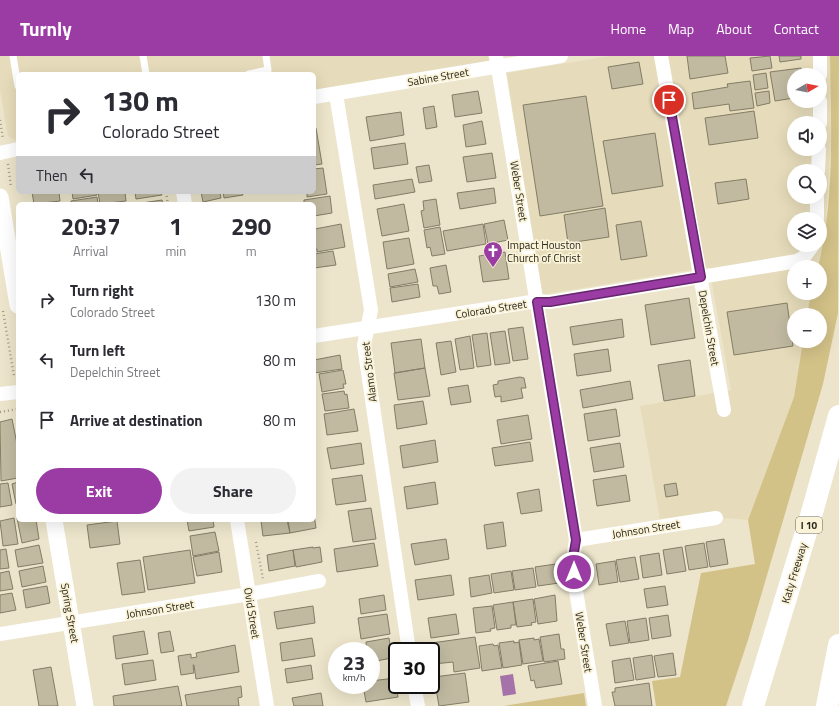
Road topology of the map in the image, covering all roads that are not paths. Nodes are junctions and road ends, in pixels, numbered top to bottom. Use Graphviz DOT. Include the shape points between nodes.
graph roads {
  1 [pos="13,56"];
  2 [pos="143,56"];
  3 [pos="266,56"];
  4 [pos="561,56"];
  5 [pos="661,56"];
  6 [pos="820,56"];
  7 [pos="497,61"];
  8 [pos="820,68"];
  9 [pos="146,72"];
  10 [pos="258,72"];
  11 [pos="16,74"];
  12 [pos="336,94"];
  13 [pos="316,97"];
  14 [pos="16,149"];
  15 [pos="0,153"];
  16 [pos="0,197"];
  17 [pos="808,252"];
  18 [pos="701,277"];
  19 [pos="537,302"];
  20 [pos="10,305"];
  21 [pos="367,327"];
  22 [pos="316,336"];
  23 [pos="16,392"];
  24 [pos="0,394"];
  25 [pos="724,410"];
  26 [pos="839,416"];
  27 [pos="716,518"];
  28 [pos="54,522"];
  29 [pos="237,522"];
  30 [pos="576,540"];
  31 [pos="319,581"];
  32 [pos="249,594"];
  33 [pos="72,622"];
  34 [pos="0,634"];
  35 [pos="408,642"];
  36 [pos="839,645"];
  37 [pos="416,694"];
  38 [pos="85,706"];
  39 [pos="267,706"];
  40 [pos="418,706"];
  41 [pos="595,706"];
  42 [pos="752,706"];
  43 [pos="827,706"];
  1 -- 11 [label="lane"];
  2 -- 9 [label="lane"];
  3 -- 10 [label="lane" via="268,70"];
  4 -- 7 [label="street, Sabine Street"];
  5 -- 18 [label="street, Depelchin Street"];
  6 -- 8 [label="street"];
  7 -- 12 [label="street, Sabine Street"];
  7 -- 19 [label="street, Weber Street"];
  12 -- 13 [label="street, Sabine Street"];
  12 -- 21 [label="street, Alamo Street" via="371,310"];
  14 -- 15 [label="street"];
  16 -- 20 [label="street"];
  17 -- 18 [label="street, Colorado Street" via="797,261"];
  18 -- 19 [label="street, Colorado Street"];
  18 -- 25 [label="street, Depelchin Street"];
  19 -- 21 [label="street, Colorado Street"];
  19 -- 30 [label="street, Weber Street"];
  21 -- 22 [label="street, Colorado Street"];
  21 -- 35 [label="street, Alamo Street" via="364,345"];
  23 -- 24 [label="street"];
  26 -- 42 [label="highway, Katy Freeway / I 10" via="812,516"];
  27 -- 30 [label="street, Johnson Street"];
  28 -- 33 [label="street, Spring Street"];
  29 -- 32 [label="street, Ovid Street"];
  30 -- 41 [label="street, Weber Street" via="573,558 575,585"];
  31 -- 32 [label="street, Johnson Street"];
  32 -- 33 [label="street, Johnson Street"];
  32 -- 39 [label="street, Ovid Street"];
  33 -- 34 [label="street, Johnson Street"];
  33 -- 38 [label="street, Spring Street"];
  36 -- 43 [label="highway"];
  37 -- 40 [label="street"];
}
